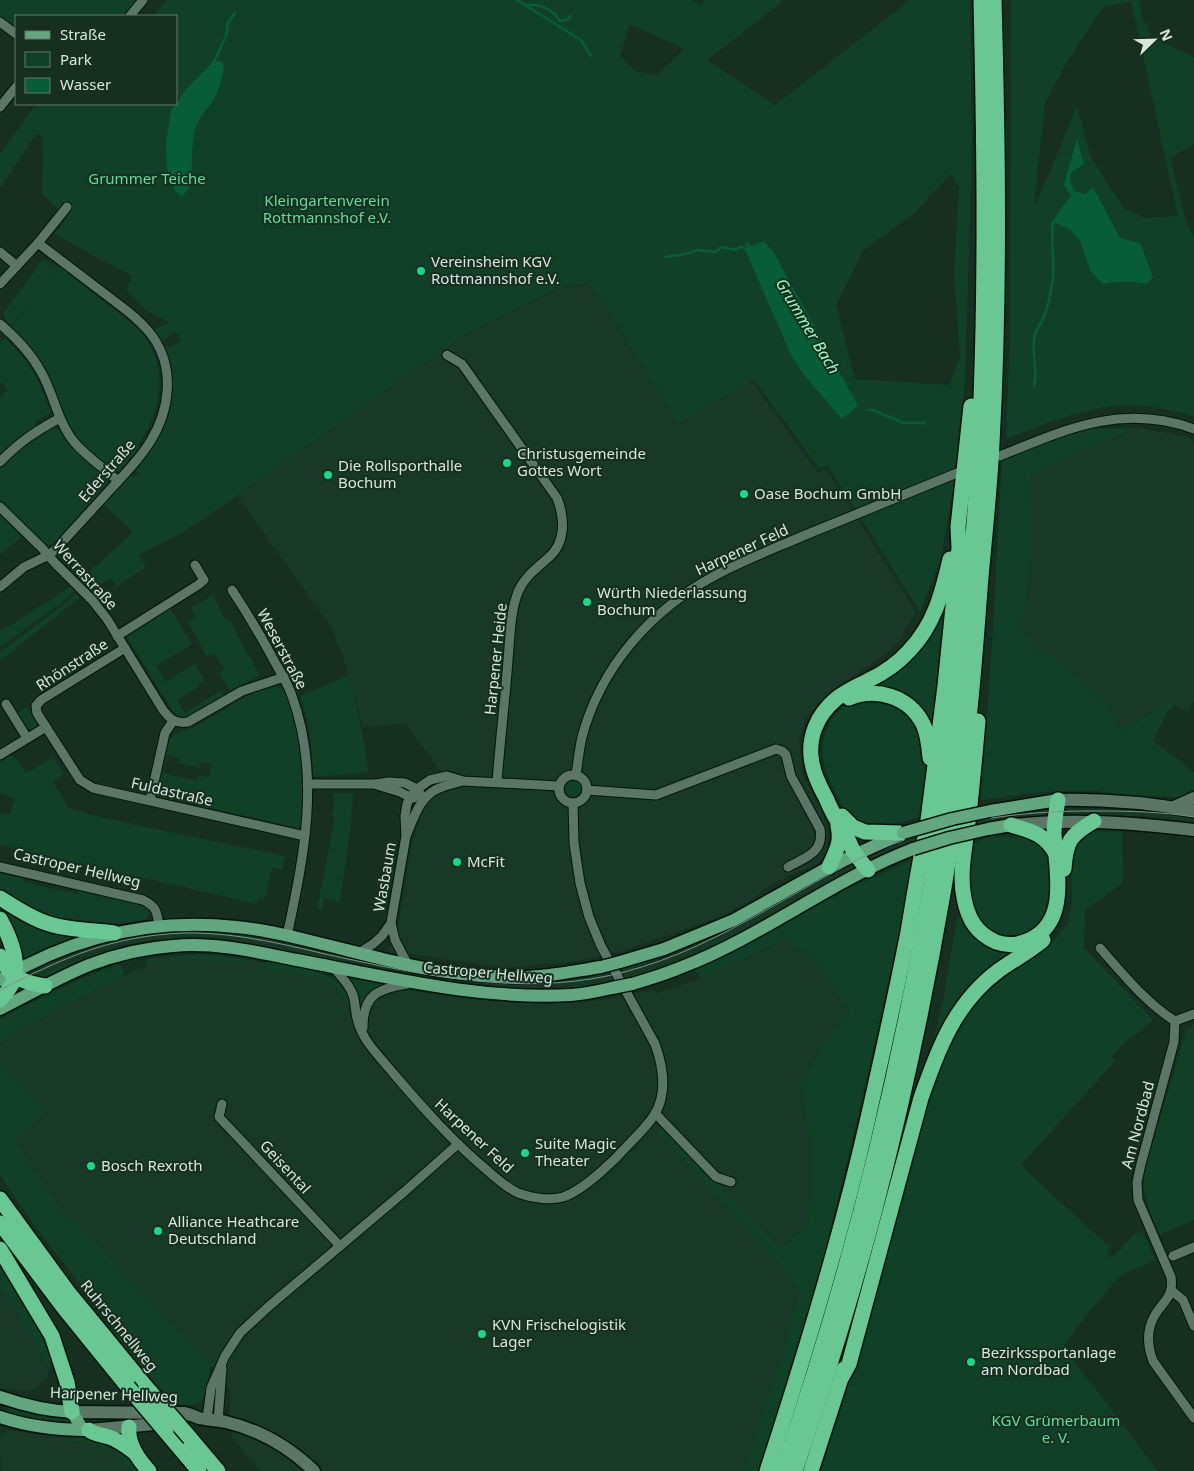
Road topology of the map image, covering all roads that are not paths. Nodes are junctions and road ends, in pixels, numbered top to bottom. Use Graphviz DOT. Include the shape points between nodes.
graph roads {
  1 [pos="143,0"];
  2 [pos="981,0"];
  3 [pos="994,0"];
  4 [pos="131,15"];
  5 [pos="0,22"];
  6 [pos="15,33"];
  7 [pos="15,88"];
  8 [pos="0,107"];
  9 [pos="68,207"];
  10 [pos="38,243"];
  11 [pos="0,252"];
  12 [pos="17,266"];
  13 [pos="984,281"];
  14 [pos="0,284"];
  15 [pos="0,324"];
  16 [pos="447,355"];
  17 [pos="60,418"];
  18 [pos="1194,429"];
  19 [pos="996,452"];
  20 [pos="0,462"];
  21 [pos="957,472"];
  22 [pos="118,481"];
  23 [pos="0,507"];
  24 [pos="958,527"];
  25 [pos="49,555"];
  26 [pos="195,565"];
  27 [pos="0,587"];
  28 [pos="232,590"];
  29 [pos="117,636"];
  30 [pos="125,648"];
  31 [pos="284,676"];
  32 [pos="6,704"];
  33 [pos="36,706"];
  34 [pos="172,721"];
  35 [pos="46,727"];
  36 [pos="28,738"];
  37 [pos="0,755"];
  38 [pos="576,775"];
  39 [pos="463,780"];
  40 [pos="497,782"];
  41 [pos="309,784"];
  42 [pos="375,784"];
  43 [pos="559,786"];
  44 [pos="417,789"];
  45 [pos="587,790"];
  46 [pos="410,797"];
  47 [pos="1194,798"];
  48 [pos="424,799"];
  49 [pos="150,800"];
  50 [pos="1058,800"];
  51 [pos="573,803"];
  52 [pos="1174,807"];
  53 [pos="1194,811"];
  54 [pos="839,819"];
  55 [pos="1058,821"];
  56 [pos="1094,821"];
  57 [pos="1011,825"];
  58 [pos="1194,830"];
  59 [pos="902,833"];
  60 [pos="305,836"];
  61 [pos="406,836"];
  62 [pos="917,849"];
  63 [pos="858,852"];
  64 [pos="1056,856"];
  65 [pos="788,866"];
  66 [pos="829,866"];
  67 [pos="0,868"];
  68 [pos="868,870"];
  69 [pos="1064,882"];
  70 [pos="0,898"];
  71 [pos="0,919"];
  72 [pos="391,923"];
  73 [pos="159,927"];
  74 [pos="114,933"];
  75 [pos="287,936"];
  76 [pos="1100,948"];
  77 [pos="359,953"];
  78 [pos="0,956"];
  79 [pos="408,965"];
  80 [pos="334,967"];
  81 [pos="10,975"];
  82 [pos="414,983"];
  83 [pos="45,986"];
  84 [pos="0,1000"];
  85 [pos="0,1009"];
  86 [pos="1194,1014"];
  87 [pos="1175,1021"];
  88 [pos="363,1033"];
  89 [pos="222,1104"];
  90 [pos="655,1113"];
  91 [pos="458,1144"];
  92 [pos="731,1182"];
  93 [pos="0,1199"];
  94 [pos="874,1213"];
  95 [pos="0,1223"];
  96 [pos="340,1246"];
  97 [pos="1194,1247"];
  98 [pos="0,1249"];
  99 [pos="1173,1256"];
  100 [pos="1171,1290"];
  101 [pos="1194,1326"];
  102 [pos="842,1377"];
  103 [pos="0,1397"];
  104 [pos="72,1412"];
  105 [pos="141,1413"];
  106 [pos="0,1417"];
  107 [pos="1194,1418"];
  108 [pos="207,1419"];
  109 [pos="36,1426"];
  110 [pos="128,1426"];
  111 [pos="0,1428"];
  112 [pos="86,1430"];
  113 [pos="134,1452"];
  114 [pos="149,1471"];
  115 [pos="199,1471"];
  116 [pos="218,1471"];
  117 [pos="314,1471"];
  118 [pos="766,1471"];
  119 [pos="782,1471"];
  120 [pos="796,1471"];
  121 [pos="812,1471"];
  1 -- 4 [label="street"];
  2 -- 13 [label="highway"];
  3 -- 19 [label="highway" via="998,144"];
  5 -- 6 [label="street"];
  7 -- 8 [label="street"];
  9 -- 10 [label="street"];
  10 -- 12 [label="street"];
  10 -- 22 [label="street, Ederstraße" via="139,321 153,336 162,353 168,380 166,404 150,442"];
  11 -- 12 [label="street"];
  12 -- 14 [label="street"];
  13 -- 24 [label="highway" via="977,316"];
  13 -- 119 [label="highway" via="980,418 968,596 958,693 926,914 907,1014 866,1191 847,1264"];
  15 -- 17 [label="street" via="40,370"];
  16 -- 40 [label="street, Harpener Heide" via="462,364 502,420 557,498 563,519 563,531 556,550 528,575 518,592"];
  17 -- 20 [label="street" via="28,436"];
  17 -- 22 [label="street" via="74,442"];
  18 -- 19 [label="street" via="1145,419 1100,421"];
  19 -- 64 [label="highway" via="975,762 961,876 964,900 974,926 986,937 1012,945 1027,942 1042,933 1056,909"];
  19 -- 94 [label="highway" via="968,726 956,808 921,1013"];
  21 -- 38 [label="street, Harpener Feld" via="750,558 700,584 664,610 626,648 604,682 582,738"];
  22 -- 25 [label="street, Ederstraße"];
  23 -- 25 [label="street, Werrastraße"];
  24 -- 54 [label="highway" via="942,594 924,633 889,669 836,699 817,722 812,735 812,763 816,778"];
  24 -- 62 [label="highway" via="959,548 931,798 927,828"];
  25 -- 27 [label="street, Ederstraße" via="24,568"];
  25 -- 29 [label="street, Werrastraße" via="92,600"];
  26 -- 29 [label="street" via="204,580"];
  28 -- 31 [label="street, Weserstraße"];
  29 -- 30 [label="street, Werrastraße"];
  30 -- 33 [label="street, Rhönstraße"];
  30 -- 34 [label="street, Werrastraße"];
  31 -- 34 [label="street" via="242,691 188,722"];
  31 -- 41 [label="street, Weserstraße" via="299,720"];
  32 -- 36 [label="street"];
  33 -- 35 [label="street, Fuldastraße"];
  34 -- 49 [label="street" via="165,733"];
  35 -- 36 [label="street"];
  35 -- 49 [label="street, Fuldastraße" via="86,785"];
  36 -- 37 [label="street"];
  38 -- 43 [label="street" via="564,778"];
  38 -- 45 [label="street" via="583,779"];
  39 -- 40 [label="street"];
  39 -- 44 [label="street" via="446,776 430,780"];
  39 -- 48 [label="street" via="439,788"];
  40 -- 43 [label="street"];
  41 -- 42 [label="street"];
  41 -- 60 [label="street, Weserstraße"];
  42 -- 44 [label="street" via="405,783"];
  42 -- 46 [label="street"];
  43 -- 51 [label="street" via="563,798"];
  44 -- 46 [label="street"];
  44 -- 48 [label="street"];
  45 -- 51 [label="street" via="584,797"];
  45 -- 65 [label="street" via="656,795 776,749 782,751 791,776 820,829 821,838 815,851"];
  46 -- 48 [label="street"];
  46 -- 61 [label="street, Wasbaum" via="405,816"];
  47 -- 52 [label="main road"];
  48 -- 61 [label="street, Wasbaum"];
  49 -- 60 [label="street, Fuldastraße"];
  50 -- 52 [label="main road, Castroper Hellweg" via="1100,800"];
  50 -- 55 [label="highway"];
  50 -- 59 [label="main road, Castroper Hellweg, bridge" via="952,819"];
  51 -- 90 [label="street, Harpener Feld" via="574,843 589,917 600,946 658,1054 662,1088"];
  52 -- 53 [label="main road, Castroper Hellweg"];
  54 -- 59 [label="highway" via="865,832"];
  54 -- 62 [label="highway" via="817,761 818,736 825,719 835,706 858,694 870,692 892,696 917,715 929,744 931,765"];
  54 -- 63 [label="highway"];
  54 -- 66 [label="highway" via="839,846"];
  55 -- 56 [label="main road, Castroper Hellweg"];
  55 -- 57 [label="main road, Castroper Hellweg"];
  55 -- 64 [label="highway" via="1054,833"];
  55 -- 69 [label="highway"];
  56 -- 58 [label="main road, Castroper Hellweg"];
  56 -- 69 [label="highway" via="1069,841"];
  57 -- 62 [label="main road, Castroper Hellweg, bridge" via="949,838"];
  57 -- 64 [label="highway" via="1043,837"];
  59 -- 63 [label="main road, Castroper Hellweg"];
  60 -- 75 [label="street, Weserstraße"];
  61 -- 72 [label="street, Wasbaum"];
  62 -- 68 [label="main road, Castroper Hellweg"];
  62 -- 118 [label="highway" via="908,933 868,1118 835,1250"];
  63 -- 66 [label="main road, Castroper Hellweg"];
  63 -- 68 [label="highway"];
  66 -- 79 [label="main road, Castroper Hellweg, bridge" via="734,920 664,950 601,967 523,977 475,975"];
  67 -- 73 [label="street, Castroper Hellweg" via="143,900 157,911"];
  68 -- 82 [label="main road, Castroper Hellweg, bridge" via="724,948 683,967 632,984 572,995 543,996"];
  69 -- 102 [label="highway" via="1064,904 1053,931 982,984 957,1014 948,1032 919,1106 849,1364"];
  70 -- 74 [label="highway" via="27,914 58,926"];
  71 -- 81 [label="highway" via="12,947"];
  72 -- 77 [label="street, Wasbaum" via="382,936"];
  72 -- 79 [label="street, Wasbaum" via="394,940"];
  73 -- 74 [label="main road, Castroper Hellweg"];
  73 -- 75 [label="main road, Castroper Hellweg" via="236,927"];
  74 -- 81 [label="main road, Castroper Hellweg" via="57,950"];
  75 -- 77 [label="main road, Castroper Hellweg"];
  76 -- 87 [label="street" via="1161,1013"];
  77 -- 79 [label="main road, Castroper Hellweg"];
  78 -- 81 [label="highway"];
  80 -- 82 [label="main road, Castroper Hellweg"];
  80 -- 83 [label="main road, Castroper Hellweg" via="233,949 175,946 142,950 100,961"];
  80 -- 88 [label="street, Harpener Feld" via="352,992"];
  81 -- 83 [label="highway" via="27,983"];
  81 -- 84 [label="highway" via="9,989"];
  82 -- 88 [label="street" via="372,996 363,1013"];
  83 -- 85 [label="main road, Castroper Hellweg"];
  86 -- 87 [label="street"];
  87 -- 100 [label="street, Am Nordbad" via="1173,1049 1137,1182 1143,1214 1170,1277"];
  88 -- 91 [label="street, Harpener Feld" via="416,1100"];
  89 -- 96 [label="street, Geisental" via="219,1116"];
  90 -- 91 [label="street, Harpener Feld" via="628,1146 601,1171 581,1188 562,1197 548,1199 517,1192 503,1184"];
  90 -- 92 [label="street" via="716,1177"];
  91 -- 96 [label="street"];
  93 -- 116 [label="highway, Ruhrschnellweg, bridge" via="68,1292"];
  94 -- 102 [label="highway" via="873,1239"];
  94 -- 120 [label="highway"];
  95 -- 115 [label="highway, bridge" via="128,1388"];
  96 -- 108 [label="street" via="240,1334 225,1356 211,1388"];
  97 -- 99 [label="street"];
  98 -- 104 [label="highway" via="52,1336 65,1374"];
  100 -- 101 [label="street, Am Nordbad" via="1183,1300"];
  100 -- 107 [label="street" via="1148,1333 1149,1352"];
  102 -- 121 [label="highway"];
  103 -- 104 [label="main road, Harpener Hellweg" via="33,1407"];
  104 -- 105 [label="main road, Harpener Hellweg"];
  104 -- 112 [label="main road"];
  105 -- 108 [label="main road, Harpener Hellweg" via="184,1413"];
  105 -- 110 [label="main road"];
  106 -- 109 [label="main road, Harpener Hellweg"];
  108 -- 110 [label="main road, Harpener Hellweg"];
  108 -- 117 [label="main road, Harpener Hellweg" via="270,1437"];
  109 -- 111 [label="main road" via="31,1429 10,1425"];
  109 -- 112 [label="main road, Harpener Hellweg"];
  110 -- 112 [label="main road, Harpener Hellweg"];
  110 -- 113 [label="highway"];
  112 -- 113 [label="highway" via="120,1441"];
  113 -- 114 [label="highway"];
}
